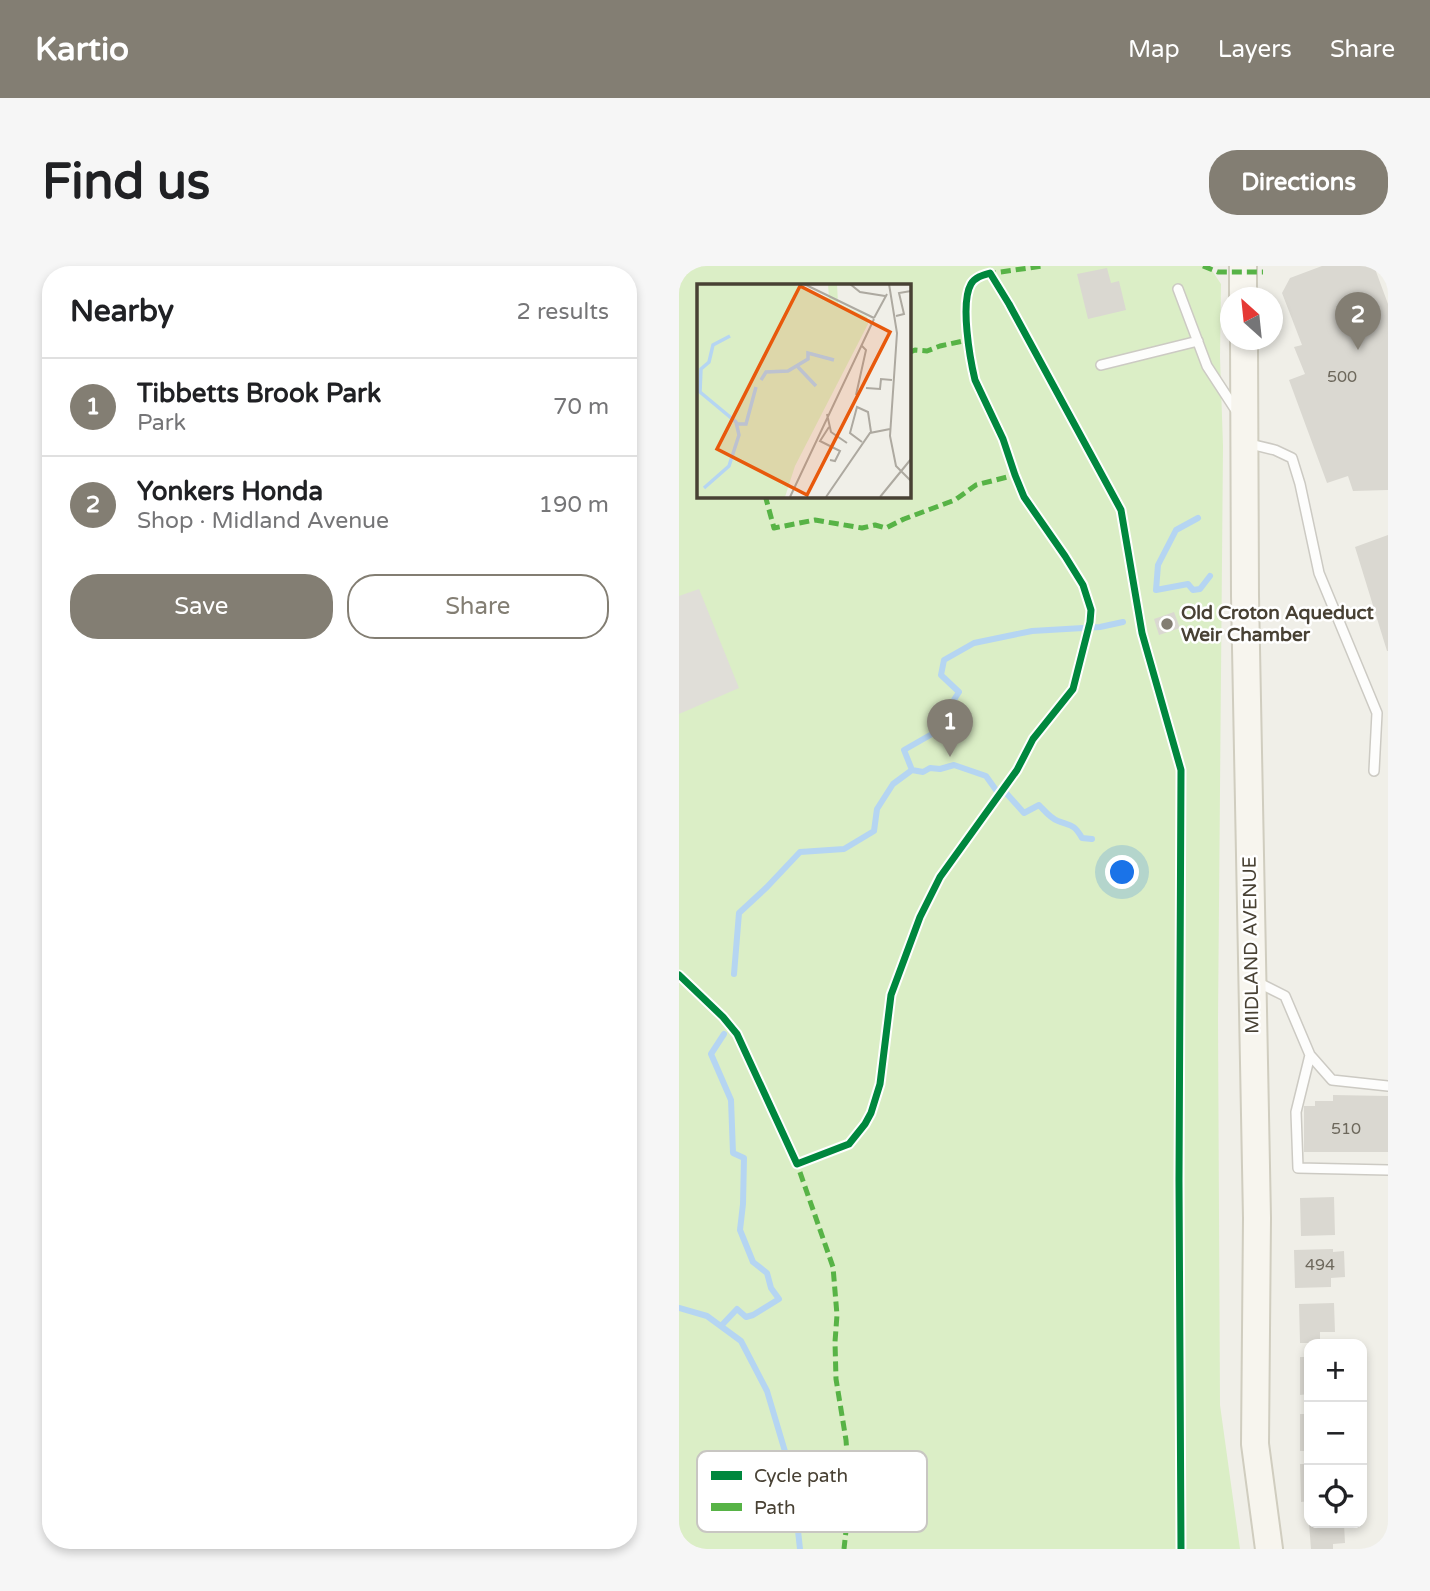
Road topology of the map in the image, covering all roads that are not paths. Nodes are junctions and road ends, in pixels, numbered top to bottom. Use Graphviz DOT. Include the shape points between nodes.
graph roads {
  1 [pos="1243,266"];
  2 [pos="1243,287"];
  3 [pos="1178,289"];
  4 [pos="1198,341"];
  5 [pos="1244,350"];
  6 [pos="1101,365"];
  7 [pos="1244,433"];
  8 [pos="1374,771"];
  9 [pos="1252,980"];
  10 [pos="1310,1055"];
  11 [pos="1388,1086"];
  12 [pos="1388,1170"];
  13 [pos="1269,1549"];
  1 -- 2 [label="street"];
  3 -- 4 [label="lane"];
  4 -- 6 [label="lane"];
  4 -- 7 [label="lane"];
  5 -- 7 [label="street, MIDLAND AVENUE"];
  7 -- 8 [label="lane" via="1292,458 1319,573 1377,713"];
  7 -- 9 [label="street, MIDLAND AVENUE"];
  9 -- 10 [label="lane" via="1285,996"];
  9 -- 13 [label="street, MIDLAND AVENUE" via="1255,1444"];
  10 -- 11 [label="lane" via="1332,1080"];
  10 -- 12 [label="lane" via="1296,1112 1297,1168"];
}
